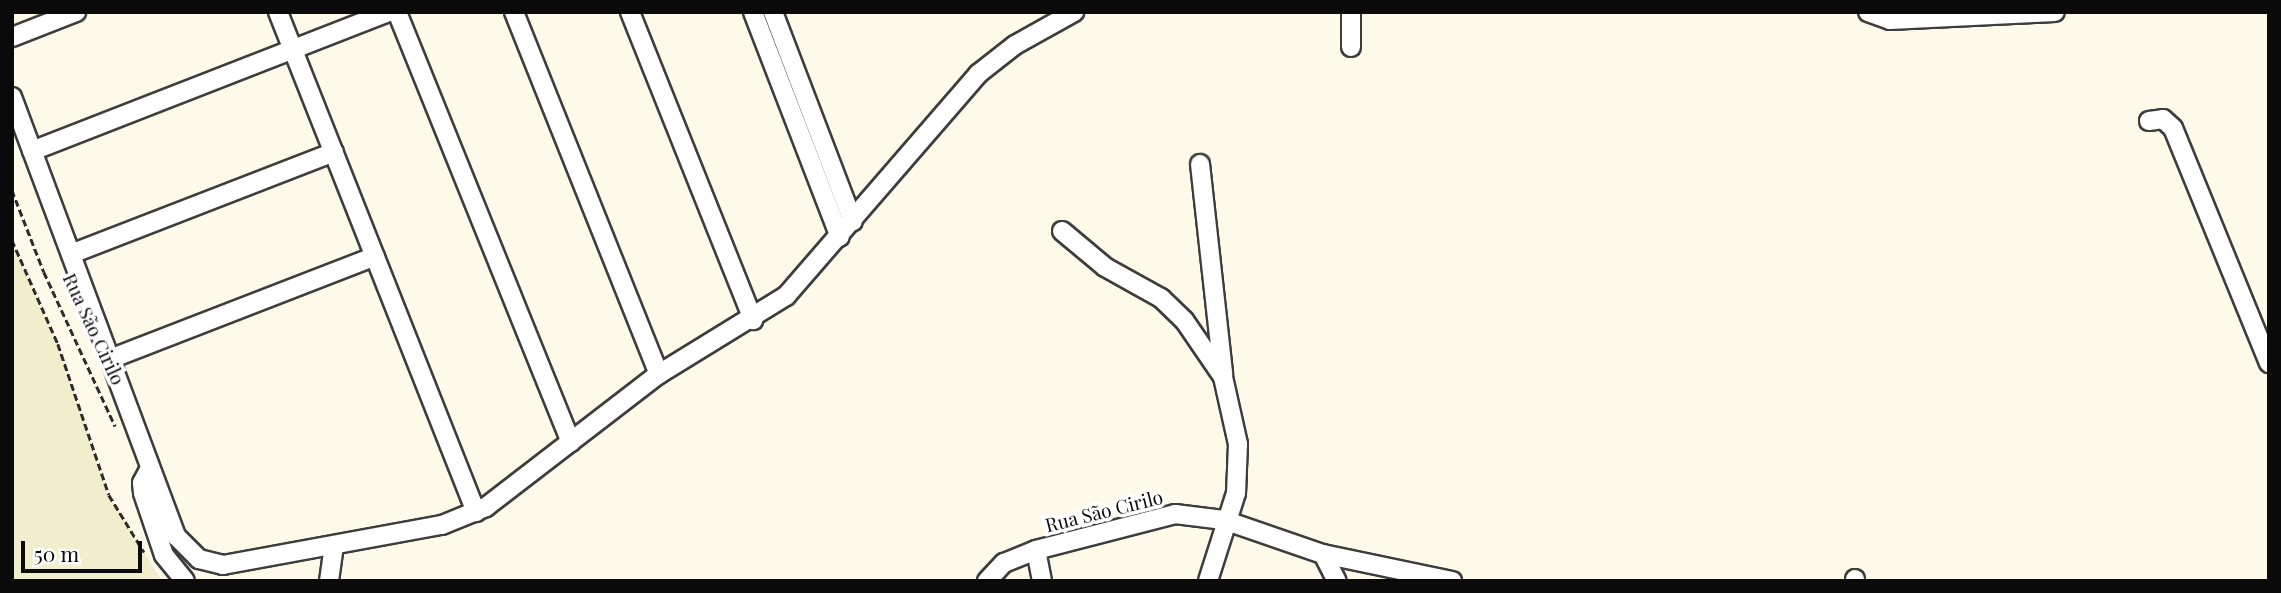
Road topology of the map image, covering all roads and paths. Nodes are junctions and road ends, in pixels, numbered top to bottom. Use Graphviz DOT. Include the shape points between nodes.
graph roads {
  1 [pos="76,12"];
  2 [pos="278,12"];
  3 [pos="389,12"];
  4 [pos="397,12"];
  5 [pos="514,12"];
  6 [pos="630,12"];
  7 [pos="753,12"];
  8 [pos="773,12"];
  9 [pos="1073,12"];
  10 [pos="1351,12"];
  11 [pos="1868,12"];
  12 [pos="2055,12"];
  13 [pos="2008,13"];
  14 [pos="12,37"];
  15 [pos="1351,47"];
  16 [pos="293,51"];
  17 [pos="12,97"];
  18 [pos="2149,121"];
  19 [pos="32,151"];
  20 [pos="334,152"];
  21 [pos="1200,164"];
  22 [pos="12,190"];
  23 [pos="853,221"];
  24 [pos="1062,231"];
  25 [pos="840,237"];
  26 [pos="12,240"];
  27 [pos="71,254"];
  28 [pos="375,256"];
  29 [pos="753,320"];
  30 [pos="110,359"];
  31 [pos="2269,363"];
  32 [pos="659,374"];
  33 [pos="1223,377"];
  34 [pos="119,434"];
  35 [pos="571,442"];
  36 [pos="150,468"];
  37 [pos="476,512"];
  38 [pos="1224,520"];
  39 [pos="334,545"];
  40 [pos="1036,550"];
  41 [pos="1323,554"];
  42 [pos="147,556"];
  43 [pos="185,581"];
  44 [pos="329,581"];
  45 [pos="987,581"];
  46 [pos="1042,581"];
  47 [pos="1208,581"];
  48 [pos="1336,581"];
  49 [pos="1452,581"];
  1 -- 14 [label="street"];
  2 -- 16 [label="street"];
  3 -- 16 [label="street"];
  4 -- 35 [label="street"];
  5 -- 32 [label="street"];
  6 -- 29 [label="street"];
  7 -- 25 [label="street"];
  8 -- 23 [label="street"];
  9 -- 23 [label="street" via="1014,45 978,74"];
  10 -- 15 [label="street"];
  11 -- 13 [label="street" via="1890,20"];
  12 -- 13 [label="street"];
  16 -- 19 [label="street"];
  16 -- 20 [label="street"];
  17 -- 19 [label="street"];
  18 -- 31 [label="street" via="2163,119 2173,128"];
  19 -- 27 [label="street"];
  20 -- 27 [label="street"];
  20 -- 28 [label="street"];
  21 -- 33 [label="street"];
  22 -- 34 [label="path, Rua São Cirilo" via="44,272"];
  23 -- 25 [label="street"];
  24 -- 33 [label="street" via="1105,267 1161,298 1184,320"];
  25 -- 29 [label="street" via="805,279"];
  26 -- 42 [label="path" via="58,344 109,495"];
  27 -- 30 [label="street"];
  28 -- 30 [label="street"];
  28 -- 37 [label="street"];
  29 -- 32 [label="street"];
  30 -- 36 [label="street"];
  32 -- 35 [label="street"];
  33 -- 38 [label="street" via="1238,444 1236,493"];
  35 -- 37 [label="street"];
  36 -- 39 [label="street" via="176,536 189,553 207,562 223,565"];
  36 -- 43 [label="street" via="142,483 143,493 164,555"];
  37 -- 39 [label="street" via="442,526"];
  38 -- 40 [label="street, Rua São Cirilo" via="1175,514"];
  38 -- 41 [label="street, Rua São Cirilo"];
  38 -- 47 [label="street"];
  39 -- 44 [label="street"];
  40 -- 45 [label="street, Rua São Cirilo" via="1004,563"];
  40 -- 46 [label="street, Rua São Cirilo"];
  41 -- 48 [label="street"];
  41 -- 49 [label="street, Rua São Cirilo"];
}
